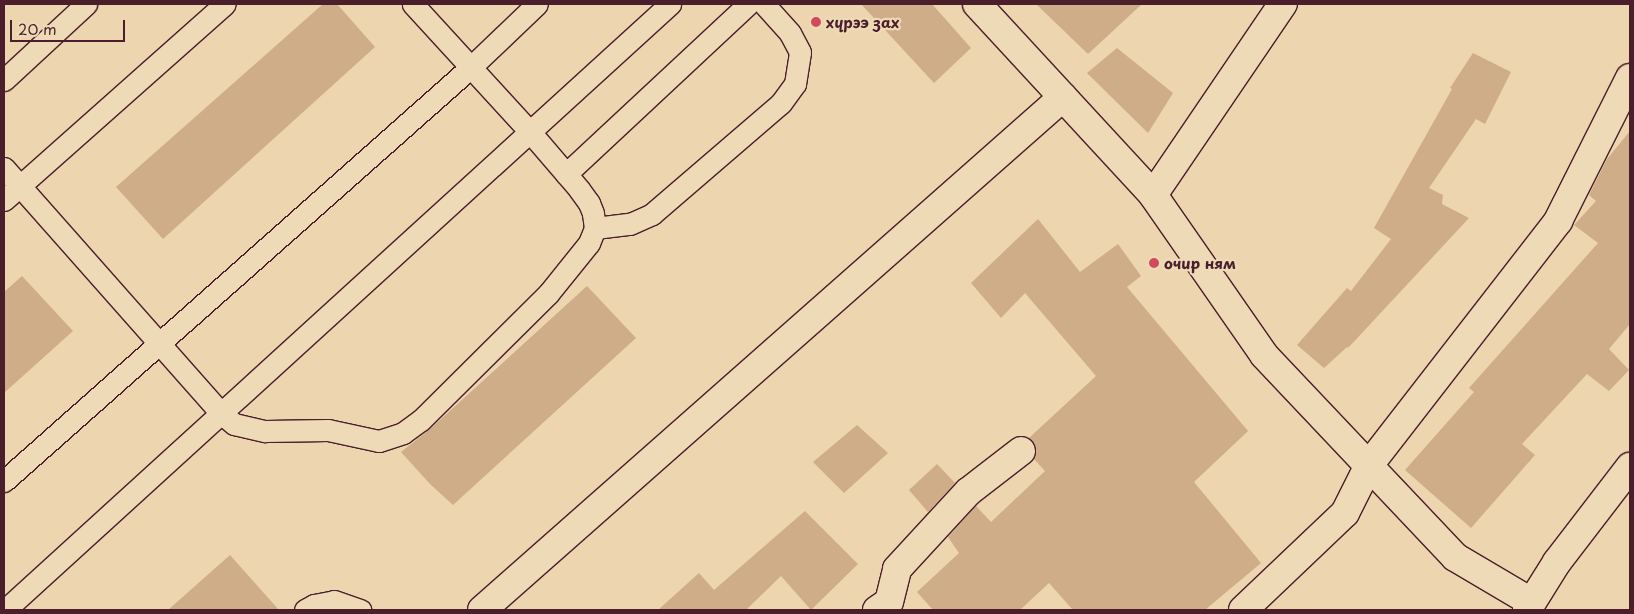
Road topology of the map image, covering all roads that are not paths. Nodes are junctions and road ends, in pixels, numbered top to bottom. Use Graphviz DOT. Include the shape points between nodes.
graph roads {
  1 [pos="86,4"];
  2 [pos="225,4"];
  3 [pos="413,4"];
  4 [pos="537,4"];
  5 [pos="670,4"];
  6 [pos="748,4"];
  7 [pos="764,4"];
  8 [pos="977,4"];
  9 [pos="1283,4"];
  10 [pos="471,68"];
  11 [pos="1630,78"];
  12 [pos="4,80"];
  13 [pos="1062,97"];
  14 [pos="531,133"];
  15 [pos="4,168"];
  16 [pos="566,174"];
  17 [pos="20,186"];
  18 [pos="1153,195"];
  19 [pos="4,200"];
  20 [pos="594,228"];
  21 [pos="160,344"];
  22 [pos="222,414"];
  23 [pos="1020,451"];
  24 [pos="1370,465"];
  25 [pos="1630,467"];
  26 [pos="4,481"];
  27 [pos="1529,606"];
  28 [pos="5,610"];
  29 [pos="305,610"];
  30 [pos="360,610"];
  31 [pos="482,610"];
  32 [pos="877,610"];
  33 [pos="1243,610"];
  1 -- 12 [label="lane"];
  2 -- 17 [label="lane"];
  3 -- 10 [label="lane"];
  4 -- 10 [label="lane"];
  5 -- 14 [label="lane"];
  6 -- 16 [label="lane"];
  7 -- 20 [label="lane" via="790,33 800,52 794,84 781,103 652,214 630,224"];
  8 -- 13 [label="street"];
  9 -- 18 [label="street"];
  10 -- 14 [label="lane"];
  10 -- 21 [label="lane"];
  11 -- 24 [label="street" via="1558,220"];
  13 -- 18 [label="street"];
  13 -- 31 [label="street"];
  14 -- 16 [label="lane"];
  14 -- 22 [label="lane"];
  15 -- 17 [label="lane"];
  16 -- 20 [label="lane" via="589,203"];
  17 -- 19 [label="lane"];
  17 -- 21 [label="lane"];
  18 -- 24 [label="street" via="1264,355"];
  20 -- 22 [label="lane" via="589,243 548,294 421,420 403,433 379,441 328,430 265,431 234,424"];
  21 -- 22 [label="lane"];
  21 -- 26 [label="lane"];
  22 -- 28 [label="lane"];
  23 -- 32 [label="street" via="968,492 903,562 897,569 889,602"];
  24 -- 27 [label="street" via="1455,557"];
  24 -- 33 [label="street" via="1344,513"];
  25 -- 27 [label="street" via="1557,562"];
  29 -- 30 [label="lane" via="334,601"];
}
